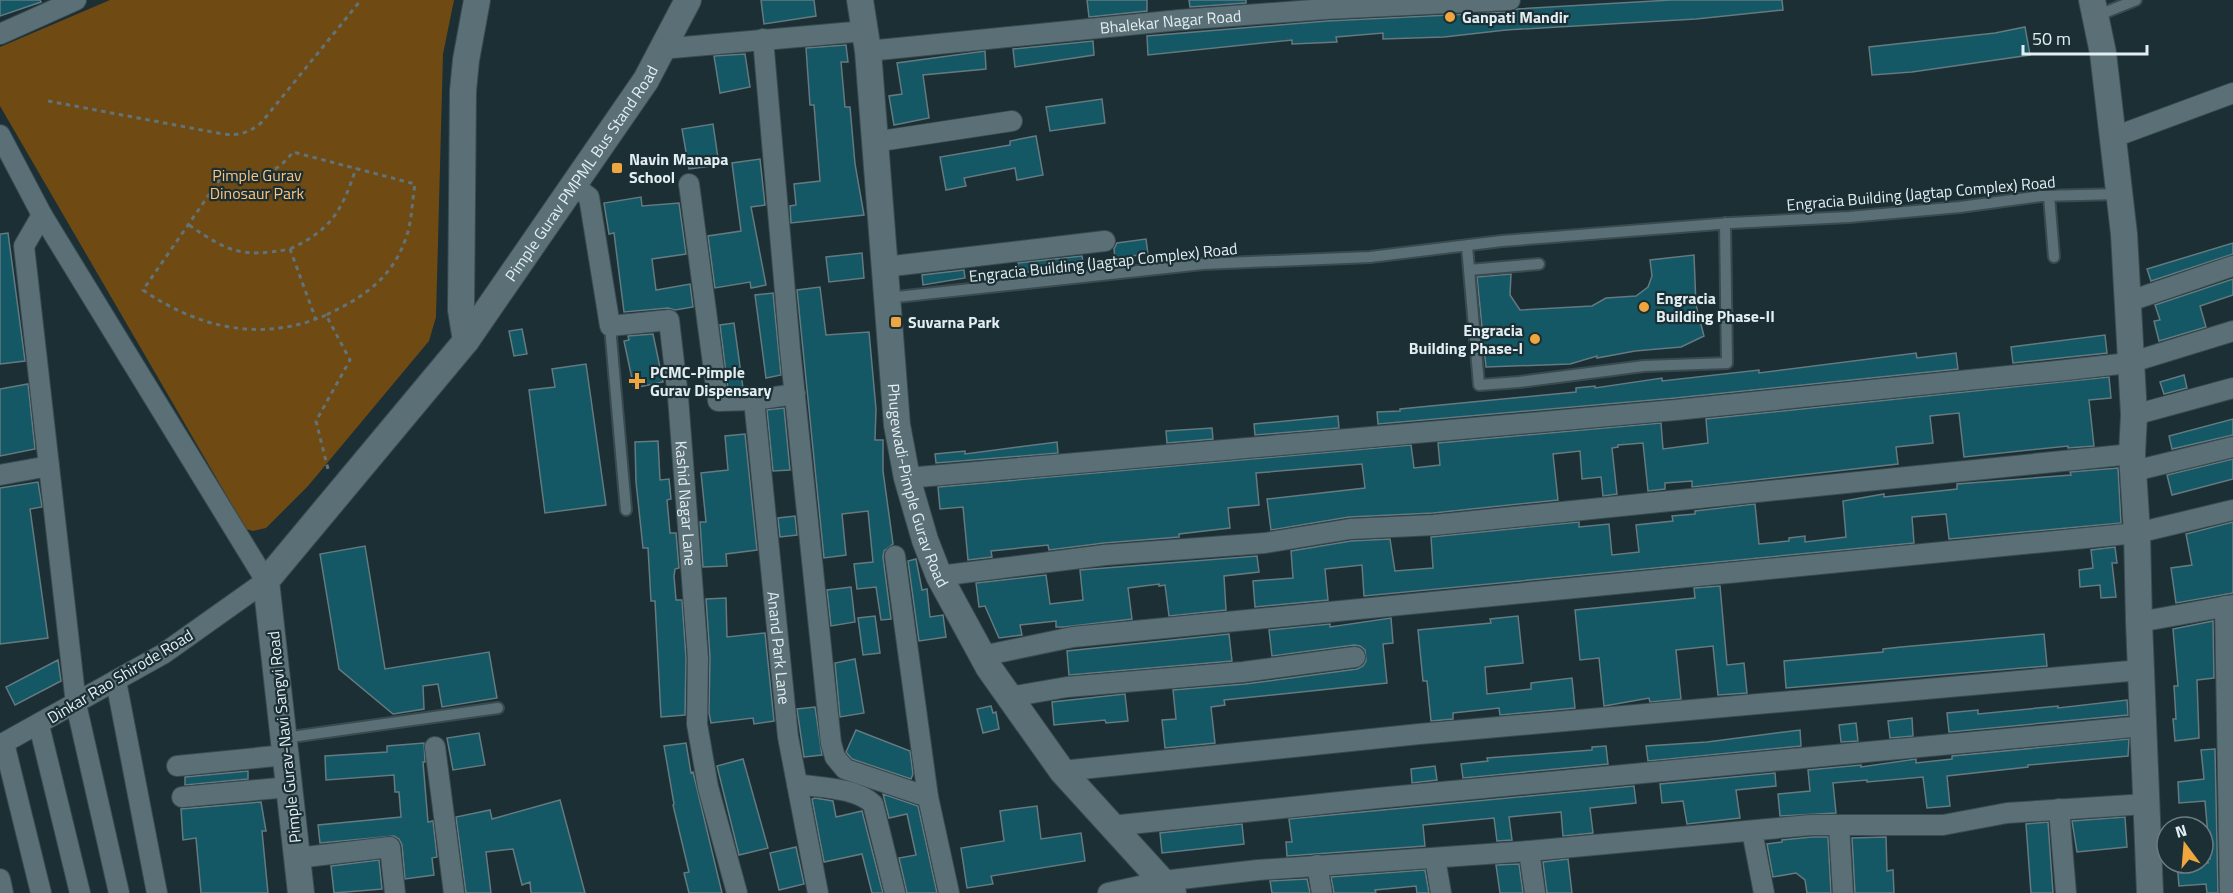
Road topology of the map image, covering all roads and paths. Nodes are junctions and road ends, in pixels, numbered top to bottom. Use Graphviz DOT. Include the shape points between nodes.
graph roads {
  1 [pos="76,0"];
  2 [pos="361,0"];
  3 [pos="477,0"];
  4 [pos="688,0"];
  5 [pos="860,0"];
  6 [pos="1510,0"];
  7 [pos="2136,0"];
  8 [pos="1265,7"];
  9 [pos="2094,8"];
  10 [pos="0,34"];
  11 [pos="763,39"];
  12 [pos="866,41"];
  13 [pos="661,48"];
  14 [pos="2233,93"];
  15 [pos="48,101"];
  16 [pos="1012,122"];
  17 [pos="2114,137"];
  18 [pos="874,142"];
  19 [pos="3,145"];
  20 [pos="356,168"];
  21 [pos="689,184"];
  22 [pos="573,185"];
  23 [pos="2119,194"];
  24 [pos="2049,196"];
  25 [pos="42,215"];
  26 [pos="1725,223"];
  27 [pos="189,224"];
  28 [pos="1105,241"];
  29 [pos="1467,246"];
  30 [pos="290,249"];
  31 [pos="2054,257"];
  32 [pos="1539,264"];
  33 [pos="2233,266"];
  34 [pos="884,267"];
  35 [pos="1469,270"];
  36 [pos="887,298"];
  37 [pos="2127,302"];
  38 [pos="326,315"];
  39 [pos="316,320"];
  40 [pos="610,326"];
  41 [pos="2233,331"];
  42 [pos="466,342"];
  43 [pos="2129,363"];
  44 [pos="2233,388"];
  45 [pos="795,394"];
  46 [pos="754,400"];
  47 [pos="2134,415"];
  48 [pos="2233,447"];
  49 [pos="2133,462"];
  50 [pos="49,466"];
  51 [pos="0,474"];
  52 [pos="907,478"];
  53 [pos="336,498"];
  54 [pos="626,510"];
  55 [pos="2233,510"];
  56 [pos="2137,533"];
  57 [pos="895,556"];
  58 [pos="939,576"];
  59 [pos="266,581"];
  60 [pos="2229,606"];
  61 [pos="2139,622"];
  62 [pos="982,656"];
  63 [pos="1355,657"];
  64 [pos="2141,670"];
  65 [pos="116,681"];
  66 [pos="1010,697"];
  67 [pos="76,704"];
  68 [pos="498,708"];
  69 [pos="39,725"];
  70 [pos="2143,726"];
  71 [pos="2,744"];
  72 [pos="285,746"];
  73 [pos="435,747"];
  74 [pos="177,766"];
  75 [pos="1062,771"];
  76 [pos="797,784"];
  77 [pos="289,787"];
  78 [pos="182,797"];
  79 [pos="928,797"];
  80 [pos="2146,804"];
  81 [pos="2059,809"];
  82 [pos="1839,825"];
  83 [pos="1111,826"];
  84 [pos="1752,831"];
  85 [pos="1529,851"];
  86 [pos="297,858"];
  87 [pos="1435,858"];
  88 [pos="1317,865"];
  89 [pos="0,879"];
  90 [pos="1168,887"];
  91 [pos="3,893"];
  92 [pos="41,893"];
  93 [pos="80,893"];
  94 [pos="118,893"];
  95 [pos="157,893"];
  96 [pos="301,893"];
  97 [pos="395,893"];
  98 [pos="454,893"];
  99 [pos="737,893"];
  100 [pos="818,893"];
  101 [pos="896,893"];
  102 [pos="949,893"];
  103 [pos="1108,893"];
  104 [pos="1322,893"];
  105 [pos="1441,893"];
  106 [pos="1535,893"];
  107 [pos="1764,893"];
  108 [pos="1842,893"];
  109 [pos="2066,893"];
  110 [pos="2150,893"];
  111 [pos="2230,893"];
  1 -- 10 [label="street"];
  2 -- 15 [label="path" via="261,123 249,132 223,134"];
  3 -- 42 [label="street" via="463,91 462,310"];
  4 -- 13 [label="street, Pimple Gurav PMPML Bus Stand Road"];
  5 -- 12 [label="street, Phugewadi-Pimple Gurav Road"];
  6 -- 8 [label="street, Bhalekar Nagar Road"];
  7 -- 9 [label="lane"];
  8 -- 12 [label="street, Bhalekar Nagar Road" via="1179,20"];
  9 -- 17 [label="street"];
  11 -- 12 [label="street, Bhalekar Nagar Road"];
  11 -- 13 [label="street, Bhalekar Nagar Road"];
  11 -- 45 [label="street"];
  12 -- 18 [label="street, Phugewadi-Pimple Gurav Road"];
  13 -- 22 [label="street, Pimple Gurav PMPML Bus Stand Road" via="646,80"];
  14 -- 17 [label="street"];
  16 -- 18 [label="street"];
  17 -- 23 [label="street"];
  18 -- 34 [label="street, Phugewadi-Pimple Gurav Road"];
  19 -- 25 [label="street"];
  20 -- 27 [label="path" via="293,152 284,165 263,175 238,180 222,176"];
  20 -- 30 [label="path" via="329,224"];
  20 -- 38 [label="path" via="415,184 407,233 384,278 355,301"];
  21 -- 46 [label="street" via="718,401"];
  22 -- 40 [label="street" via="589,197"];
  22 -- 42 [label="street, Pimple Gurav PMPML Bus Stand Road"];
  23 -- 24 [label="lane, Engracia Building (Jagtap Complex) Road"];
  23 -- 37 [label="street"];
  24 -- 26 [label="lane, Engracia Building (Jagtap Complex) Road" via="1860,216"];
  24 -- 31 [label="lane"];
  25 -- 50 [label="street" via="24,246"];
  25 -- 59 [label="street"];
  26 -- 29 [label="lane, Engracia Building (Jagtap Complex) Road"];
  26 -- 35 [label="lane" via="1727,363 1644,366 1479,385"];
  27 -- 30 [label="path" via="231,251 252,254"];
  27 -- 39 [label="path" via="143,290 184,315 230,328 261,330"];
  28 -- 34 [label="street"];
  29 -- 35 [label="lane"];
  29 -- 36 [label="lane, Engracia Building (Jagtap Complex) Road" via="1370,257 1203,264"];
  30 -- 39 [label="path"];
  32 -- 35 [label="lane"];
  33 -- 37 [label="street"];
  34 -- 36 [label="street, Phugewadi-Pimple Gurav Road"];
  36 -- 52 [label="street, Phugewadi-Pimple Gurav Road" via="897,426"];
  37 -- 43 [label="street"];
  38 -- 39 [label="path"];
  38 -- 53 [label="path" via="350,360 316,421"];
  40 -- 54 [label="lane"];
  40 -- 99 [label="street, Kashid Nagar Lane" via="669,320 698,658 697,724 708,787"];
  41 -- 43 [label="street"];
  42 -- 53 [label="street, Pimple Gurav PMPML Bus Stand Road"];
  43 -- 47 [label="street"];
  43 -- 52 [label="street" via="1676,410"];
  44 -- 47 [label="street"];
  45 -- 46 [label="street"];
  45 -- 79 [label="street" via="835,757 845,769"];
  46 -- 76 [label="street, Anand Park Lane" via="788,737"];
  47 -- 49 [label="street"];
  48 -- 49 [label="street"];
  49 -- 56 [label="street"];
  49 -- 58 [label="street" via="1434,525 1350,529 1265,543 1105,555"];
  50 -- 51 [label="street"];
  50 -- 67 [label="street"];
  52 -- 58 [label="street, Phugewadi-Pimple Gurav Road"];
  53 -- 59 [label="street, Pimple Gurav PMPML Bus Stand Road"];
  55 -- 56 [label="street"];
  56 -- 61 [label="street"];
  56 -- 62 [label="street" via="1073,637"];
  57 -- 79 [label="street"];
  58 -- 62 [label="street, Phugewadi-Pimple Gurav Road"];
  59 -- 65 [label="street, Dinkar Rao Shirode Road" via="163,654"];
  59 -- 72 [label="street, Pimple Gurav-Navi Sangvi Road"];
  60 -- 61 [label="street"];
  60 -- 111 [label="street"];
  61 -- 64 [label="street"];
  62 -- 66 [label="street, Phugewadi-Pimple Gurav Road"];
  63 -- 66 [label="street" via="1243,672 1067,687"];
  64 -- 70 [label="street"];
  64 -- 75 [label="street" via="1419,734"];
  65 -- 67 [label="street, Dinkar Rao Shirode Road"];
  65 -- 95 [label="street"];
  66 -- 75 [label="street, Phugewadi-Pimple Gurav Road"];
  67 -- 69 [label="street, Dinkar Rao Shirode Road"];
  67 -- 94 [label="street"];
  68 -- 72 [label="lane"];
  69 -- 71 [label="street, Dinkar Rao Shirode Road"];
  69 -- 93 [label="street"];
  70 -- 80 [label="street"];
  70 -- 83 [label="street"];
  71 -- 92 [label="street"];
  72 -- 74 [label="street"];
  72 -- 77 [label="street, Pimple Gurav-Navi Sangvi Road"];
  73 -- 98 [label="street"];
  75 -- 83 [label="street, Phugewadi-Pimple Gurav Road"];
  76 -- 100 [label="street, Anand Park Lane"];
  76 -- 101 [label="street" via="855,793 873,804"];
  77 -- 78 [label="street"];
  77 -- 86 [label="street, Pimple Gurav-Navi Sangvi Road"];
  79 -- 102 [label="street"];
  80 -- 81 [label="street"];
  80 -- 110 [label="street"];
  81 -- 82 [label="street" via="2007,813 1943,825"];
  81 -- 109 [label="street"];
  82 -- 84 [label="street"];
  82 -- 108 [label="street"];
  83 -- 90 [label="street, Phugewadi-Pimple Gurav Road"];
  84 -- 85 [label="street"];
  84 -- 107 [label="street"];
  85 -- 87 [label="street"];
  85 -- 106 [label="street"];
  86 -- 96 [label="street, Pimple Gurav-Navi Sangvi Road"];
  86 -- 97 [label="street" via="390,847"];
  87 -- 88 [label="street"];
  87 -- 105 [label="street"];
  88 -- 90 [label="street" via="1258,870"];
  88 -- 104 [label="street"];
  89 -- 91 [label="street"];
  90 -- 103 [label="street"];
}
